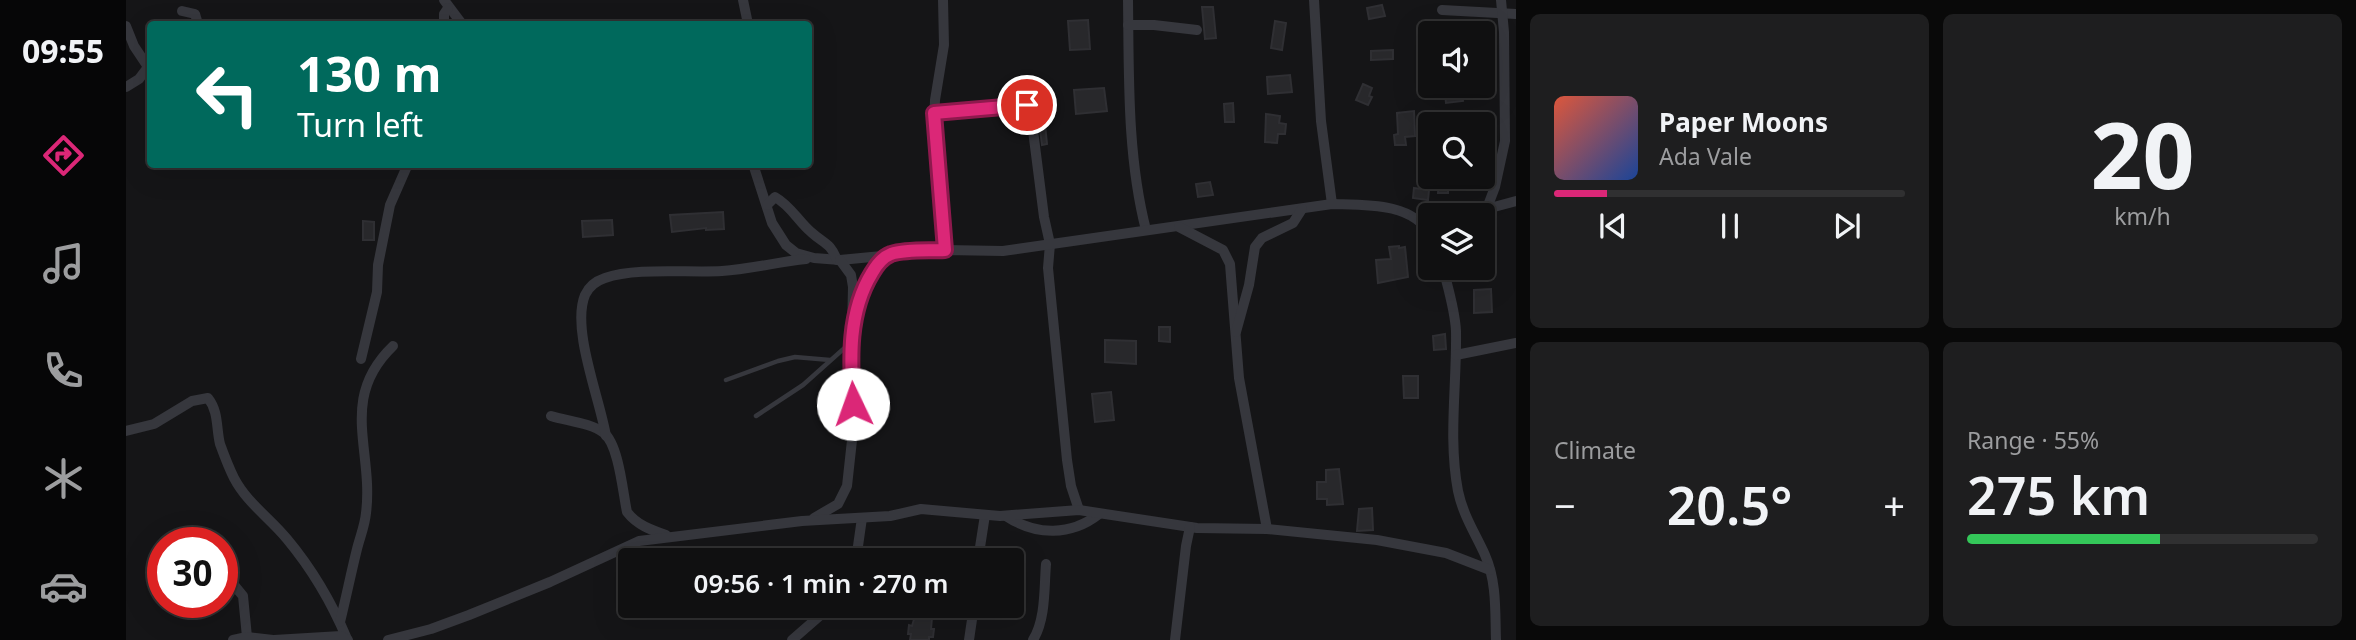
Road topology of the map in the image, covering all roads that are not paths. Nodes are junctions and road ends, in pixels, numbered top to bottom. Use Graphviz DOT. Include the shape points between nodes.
graph roads {
  1 [pos="743,0"];
  2 [pos="943,0"];
  3 [pos="1128,0"];
  4 [pos="1314,0"];
  5 [pos="1501,0"];
  6 [pos="446,4"];
  7 [pos="1442,10"];
  8 [pos="182,11"];
  9 [pos="1504,14"];
  10 [pos="1516,14"];
  11 [pos="197,21"];
  12 [pos="460,21"];
  13 [pos="747,21"];
  14 [pos="1128,25"];
  15 [pos="126,26"];
  16 [pos="1197,30"];
  17 [pos="147,64"];
  18 [pos="147,69"];
  19 [pos="126,87"];
  20 [pos="934,113"];
  21 [pos="406,168"];
  22 [pos="754,168"];
  23 [pos="1516,201"];
  24 [pos="1489,203"];
  25 [pos="1332,204"];
  26 [pos="767,205"];
  27 [pos="1495,206"];
  28 [pos="1302,209"];
  29 [pos="1418,222"];
  30 [pos="1178,227"];
  31 [pos="1146,230"];
  32 [pos="1050,244"];
  33 [pos="945,250"];
  34 [pos="889,254"];
  35 [pos="814,258"];
  36 [pos="839,260"];
  37 [pos="1446,280"];
  38 [pos="854,310"];
  39 [pos="1235,336"];
  40 [pos="853,340"];
  41 [pos="1516,343"];
  42 [pos="393,346"];
  43 [pos="1456,355"];
  44 [pos="361,359"];
  45 [pos="830,360"];
  46 [pos="726,380"];
  47 [pos="551,416"];
  48 [pos="756,416"];
  49 [pos="126,431"];
  50 [pos="606,436"];
  51 [pos="1079,510"];
  52 [pos="1100,514"];
  53 [pos="985,516"];
  54 [pos="1006,516"];
  55 [pos="862,518"];
  56 [pos="811,520"];
  57 [pos="1190,527"];
  58 [pos="1267,529"];
  59 [pos="670,536"];
  60 [pos="858,548"];
  61 [pos="980,548"];
  62 [pos="1046,564"];
  63 [pos="1490,570"];
  64 [pos="238,588"];
  65 [pos="817,618"];
  66 [pos="972,618"];
  67 [pos="340,622"];
  68 [pos="247,637"];
  69 [pos="233,640"];
  70 [pos="273,640"];
  71 [pos="347,640"];
  72 [pos="388,640"];
  73 [pos="792,640"];
  74 [pos="969,640"];
  75 [pos="1033,640"];
  76 [pos="1175,640"];
  77 [pos="1496,640"];
  1 -- 13 [label="street"];
  2 -- 20 [label="street" via="944,45"];
  3 -- 14 [label="street"];
  4 -- 25 [label="street" via="1321,121"];
  5 -- 9 [label="street"];
  6 -- 12 [label="street"];
  7 -- 9 [label="street"];
  8 -- 11 [label="street" via="195,14"];
  9 -- 10 [label="street"];
  9 -- 24 [label="street" via="1505,141"];
  14 -- 16 [label="street"];
  14 -- 31 [label="street" via="1136,182"];
  15 -- 17 [label="street"];
  18 -- 19 [label="street"];
  20 -- 32 [label="street" via="1030,107"];
  20 -- 33 [label="street"];
  21 -- 44 [label="street" via="390,205"];
  22 -- 26 [label="street"];
  23 -- 27 [label="street"];
  25 -- 28 [label="street"];
  25 -- 29 [label="street" via="1403,212"];
  26 -- 35 [label="street" via="786,245"];
  26 -- 36 [label="street" via="775,198 782,201 832,247"];
  28 -- 30 [label="street"];
  28 -- 39 [label="street" via="1293,223 1262,238 1255,247"];
  30 -- 31 [label="street"];
  30 -- 39 [label="street" via="1227,255"];
  31 -- 32 [label="street"];
  32 -- 33 [label="street" via="1003,251"];
  32 -- 51 [label="street" via="1060,405 1071,486"];
  33 -- 34 [label="street"];
  34 -- 36 [label="street"];
  34 -- 38 [label="street" via="875,269"];
  35 -- 36 [label="street"];
  35 -- 50 [label="street" via="745,269 617,275 593,283 585,296 582,328"];
  36 -- 38 [label="street" via="852,275"];
  37 -- 43 [label="street" via="1456,327"];
  38 -- 40 [label="street"];
  39 -- 58 [label="street"];
  40 -- 45 [label="lane"];
  40 -- 56 [label="street" via="854,422 846,493 838,504"];
  41 -- 43 [label="street"];
  42 -- 67 [label="street" via="377,362 364,396 361,432 366,513"];
  43 -- 63 [label="street" via="1453,429 1458,492"];
  45 -- 46 [label="lane" via="796,357"];
  45 -- 48 [label="lane" via="803,385"];
  47 -- 50 [label="street"];
  49 -- 67 [label="street" via="154,424 192,401 208,398 234,478 304,561"];
  50 -- 59 [label="street" via="627,512 643,526"];
  51 -- 52 [label="street"];
  51 -- 54 [label="street"];
  52 -- 54 [label="street" via="1077,528 1055,531 1030,528"];
  52 -- 57 [label="street"];
  53 -- 54 [label="street"];
  53 -- 55 [label="street" via="921,509"];
  53 -- 61 [label="street"];
  55 -- 56 [label="street"];
  55 -- 60 [label="street"];
  56 -- 59 [label="street"];
  57 -- 58 [label="street"];
  57 -- 76 [label="street"];
  58 -- 63 [label="street" via="1410,545"];
  59 -- 72 [label="street" via="622,547 469,615"];
  62 -- 75 [label="street" via="1042,613"];
  63 -- 77 [label="street"];
  64 -- 68 [label="street" via="243,596"];
  65 -- 73 [label="street"];
  66 -- 74 [label="street"];
  67 -- 71 [label="street"];
  68 -- 69 [label="street"];
  68 -- 70 [label="street"];
  70 -- 71 [label="street" via="341,636"];
}
